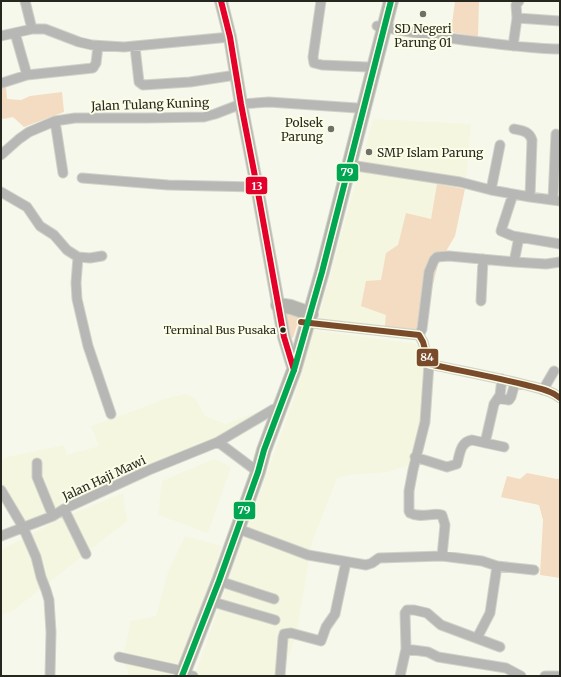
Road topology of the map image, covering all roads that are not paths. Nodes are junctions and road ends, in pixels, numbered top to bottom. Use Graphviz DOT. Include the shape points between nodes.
graph roads {
  1 [pos="25,1"];
  2 [pos="221,1"];
  3 [pos="321,1"];
  4 [pos="383,1"];
  5 [pos="391,1"];
  6 [pos="519,1"];
  7 [pos="517,18"];
  8 [pos="560,21"];
  9 [pos="381,26"];
  10 [pos="32,29"];
  11 [pos="16,33"];
  12 [pos="1,36"];
  13 [pos="230,37"];
  14 [pos="98,46"];
  15 [pos="513,46"];
  16 [pos="135,47"];
  17 [pos="560,48"];
  18 [pos="368,67"];
  19 [pos="28,75"];
  20 [pos="236,76"];
  21 [pos="2,83"];
  22 [pos="241,104"];
  23 [pos="357,108"];
  24 [pos="55,121"];
  25 [pos="514,129"];
  26 [pos="556,134"];
  27 [pos="500,145"];
  28 [pos="1,155"];
  29 [pos="350,165"];
  30 [pos="63,173"];
  31 [pos="82,178"];
  32 [pos="341,184"];
  33 [pos="258,188"];
  34 [pos="491,190"];
  35 [pos="1,192"];
  36 [pos="513,194"];
  37 [pos="530,197"];
  38 [pos="556,200"];
  39 [pos="519,237"];
  40 [pos="560,244"];
  41 [pos="102,256"];
  42 [pos="78,257"];
  43 [pos="483,259"];
  44 [pos="514,262"];
  45 [pos="560,262"];
  46 [pos="481,301"];
  47 [pos="278,305"];
  48 [pos="306,318"];
  49 [pos="419,335"];
  50 [pos="429,364"];
  51 [pos="293,365"];
  52 [pos="554,371"];
  53 [pos="502,379"];
  54 [pos="515,383"];
  55 [pos="543,390"];
  56 [pos="498,398"];
  57 [pos="560,398"];
  58 [pos="274,409"];
  59 [pos="111,414"];
  60 [pos="218,442"];
  61 [pos="485,443"];
  62 [pos="504,447"];
  63 [pos="415,457"];
  64 [pos="37,463"];
  65 [pos="255,470"];
  66 [pos="1,490"];
  67 [pos="64,509"];
  68 [pos="53,516"];
  69 [pos="23,527"];
  70 [pos="236,528"];
  71 [pos="1,535"];
  72 [pos="86,554"];
  73 [pos="442,556"];
  74 [pos="346,562"];
  75 [pos="497,566"];
  76 [pos="534,570"];
  77 [pos="219,581"];
  78 [pos="274,599"];
  79 [pos="210,602"];
  80 [pos="275,620"];
  81 [pos="477,638"];
  82 [pos="500,647"];
  83 [pos="406,649"];
  84 [pos="119,657"];
  85 [pos="560,670"];
  86 [pos="182,674"];
  87 [pos="50,676"];
  88 [pos="280,676"];
  89 [pos="400,676"];
  90 [pos="521,676"];
  91 [pos="545,676"];
  92 [pos="557,676"];
  1 -- 10 [label="street"];
  2 -- 13 [label="main road"];
  3 -- 18 [label="street" via="314,63"];
  4 -- 9 [label="highway"];
  5 -- 9 [label="highway"];
  6 -- 7 [label="street" via="516,5"];
  7 -- 8 [label="street"];
  7 -- 15 [label="street"];
  9 -- 15 [label="street" via="429,36"];
  9 -- 18 [label="highway"];
  9 -- 29 [label="highway"];
  10 -- 11 [label="street"];
  10 -- 14 [label="street" via="45,29"];
  11 -- 12 [label="street"];
  11 -- 19 [label="street"];
  13 -- 16 [label="street"];
  13 -- 20 [label="main road"];
  14 -- 16 [label="street"];
  14 -- 19 [label="street" via="93,68"];
  15 -- 17 [label="street"];
  16 -- 20 [label="street" via="139,82 143,85"];
  18 -- 23 [label="highway"];
  19 -- 21 [label="street"];
  20 -- 22 [label="main road"];
  22 -- 23 [label="street, Jalan Tulang Kuning" via="269,102"];
  22 -- 24 [label="street, Jalan Tulang Kuning" via="204,116 75,118"];
  22 -- 33 [label="main road"];
  23 -- 32 [label="highway"];
  24 -- 28 [label="street, Jalan Tulang Kuning" via="29,132"];
  24 -- 30 [label="street"];
  25 -- 37 [label="street" via="527,132 532,140"];
  26 -- 38 [label="street"];
  27 -- 34 [label="street"];
  29 -- 32 [label="highway"];
  29 -- 34 [label="street" via="460,182"];
  31 -- 33 [label="street" via="168,185"];
  32 -- 48 [label="highway"];
  33 -- 47 [label="main road"];
  34 -- 36 [label="street"];
  35 -- 42 [label="street" via="27,207 40,226"];
  36 -- 37 [label="street"];
  36 -- 39 [label="street" via="501,230"];
  37 -- 38 [label="street"];
  39 -- 40 [label="street"];
  39 -- 44 [label="street"];
  41 -- 42 [label="street"];
  42 -- 59 [label="street" via="77,299 88,346"];
  43 -- 44 [label="street"];
  43 -- 46 [label="street"];
  43 -- 49 [label="street" via="442,256 434,260 429,272"];
  44 -- 45 [label="street"];
  47 -- 48 [label="highway" via="292,307"];
  47 -- 51 [label="main road"];
  48 -- 49 [label="street"];
  48 -- 51 [label="highway"];
  49 -- 50 [label="street"];
  50 -- 53 [label="street"];
  50 -- 63 [label="street" via="425,422"];
  51 -- 58 [label="highway"];
  51 -- 65 [label="highway"];
  52 -- 55 [label="street"];
  53 -- 54 [label="street"];
  53 -- 56 [label="street"];
  54 -- 55 [label="street"];
  54 -- 56 [label="street" via="509,400"];
  55 -- 57 [label="street"];
  56 -- 61 [label="street" via="494,404"];
  58 -- 60 [label="street, Jalan Haji Mawi"];
  58 -- 65 [label="highway"];
  60 -- 65 [label="street"];
  60 -- 67 [label="street, Jalan Haji Mawi" via="153,468"];
  61 -- 62 [label="street"];
  61 -- 63 [label="street" via="466,441 457,464 450,467"];
  63 -- 73 [label="street" via="409,491 409,511 414,515 442,515 445,526"];
  64 -- 68 [label="street" via="37,477"];
  65 -- 70 [label="highway"];
  65 -- 86 [label="highway"];
  66 -- 69 [label="street"];
  67 -- 68 [label="street, Jalan Haji Mawi"];
  67 -- 72 [label="street"];
  68 -- 69 [label="street, Jalan Haji Mawi"];
  69 -- 71 [label="street, Jalan Haji Mawi"];
  69 -- 87 [label="street" via="36,557 49,600"];
  70 -- 74 [label="street" via="308,555"];
  70 -- 77 [label="highway"];
  73 -- 74 [label="street" via="378,558 366,565"];
  73 -- 75 [label="street" via="482,561"];
  74 -- 88 [label="street" via="335,614 326,626 321,641 291,633 284,634"];
  75 -- 76 [label="street"];
  75 -- 81 [label="street" via="491,609"];
  77 -- 78 [label="street"];
  77 -- 79 [label="highway"];
  79 -- 80 [label="street"];
  79 -- 86 [label="highway"];
  81 -- 82 [label="street"];
  81 -- 83 [label="street" via="441,625 427,613 407,610"];
  83 -- 89 [label="street"];
  83 -- 90 [label="street" via="506,668"];
  84 -- 86 [label="street"];
  85 -- 92 [label="street"];
  91 -- 92 [label="street"];
}
